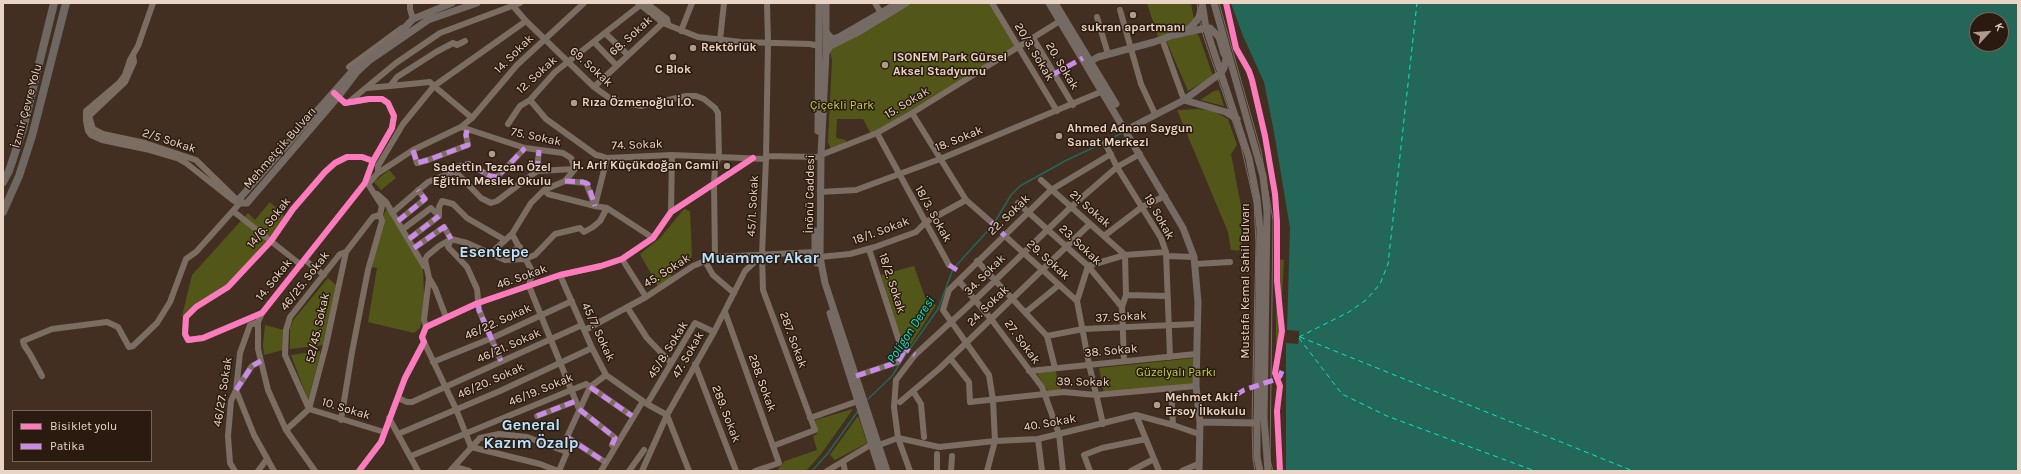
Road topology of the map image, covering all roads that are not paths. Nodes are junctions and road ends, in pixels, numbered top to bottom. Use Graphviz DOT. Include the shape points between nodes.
graph roads {
  1 [pos="54,3"];
  2 [pos="66,3"];
  3 [pos="153,3"];
  4 [pos="410,3"];
  5 [pos="452,3"];
  6 [pos="477,3"];
  7 [pos="520,3"];
  8 [pos="584,3"];
  9 [pos="692,3"];
  10 [pos="724,3"];
  11 [pos="767,3"];
  12 [pos="819,3"];
  13 [pos="826,3"];
  14 [pos="875,3"];
  15 [pos="898,3"];
  16 [pos="906,3"];
  17 [pos="992,3"];
  18 [pos="1049,3"];
  19 [pos="1056,3"];
  20 [pos="1202,3"];
  21 [pos="1214,3"];
  22 [pos="642,4"];
  23 [pos="513,6"];
  24 [pos="1120,10"];
  25 [pos="881,13"];
  26 [pos="1097,17"];
  27 [pos="413,19"];
  28 [pos="526,21"];
  29 [pos="1060,21"];
  30 [pos="666,22"];
  31 [pos="1206,28"];
  32 [pos="681,31"];
  33 [pos="606,33"];
  34 [pos="1174,35"];
  35 [pos="1032,38"];
  36 [pos="545,39"];
  37 [pos="1162,39"];
  38 [pos="1225,39"];
  39 [pos="720,40"];
  40 [pos="465,41"];
  41 [pos="594,42"];
  42 [pos="768,43"];
  43 [pos="826,45"];
  44 [pos="1131,46"];
  45 [pos="1018,47"];
  46 [pos="628,54"];
  47 [pos="1108,54"];
  48 [pos="1226,61"];
  49 [pos="568,62"];
  50 [pos="1090,64"];
  51 [pos="616,65"];
  52 [pos="355,70"];
  53 [pos="1221,73"];
  54 [pos="390,86"];
  55 [pos="434,86"];
  56 [pos="594,86"];
  57 [pos="367,88"];
  58 [pos="1103,91"];
  59 [pos="336,95"];
  60 [pos="530,100"];
  61 [pos="1184,100"];
  62 [pos="349,102"];
  63 [pos="1073,104"];
  64 [pos="1056,111"];
  65 [pos="912,113"];
  66 [pos="1155,114"];
  67 [pos="472,118"];
  68 [pos="1237,119"];
  69 [pos="508,124"];
  70 [pos="1249,124"];
  71 [pos="461,127"];
  72 [pos="1128,128"];
  73 [pos="467,130"];
  74 [pos="877,133"];
  75 [pos="1105,142"];
  76 [pos="525,148"];
  77 [pos="413,150"];
  78 [pos="539,150"];
  79 [pos="1110,154"];
  80 [pos="1140,154"];
  81 [pos="672,155"];
  82 [pos="819,156"];
  83 [pos="719,157"];
  84 [pos="766,157"];
  85 [pos="608,158"];
  86 [pos="753,158"];
  87 [pos="940,158"];
  88 [pos="373,161"];
  89 [pos="1118,167"];
  90 [pos="575,169"];
  91 [pos="537,171"];
  92 [pos="378,173"];
  93 [pos="450,173"];
  94 [pos="898,174"];
  95 [pos="1041,180"];
  96 [pos="566,181"];
  97 [pos="3,182"];
  98 [pos="368,183"];
  99 [pos="714,184"];
  100 [pos="1160,188"];
  101 [pos="418,190"];
  102 [pos="544,190"];
  103 [pos="1051,190"];
  104 [pos="820,192"];
  105 [pos="1165,196"];
  106 [pos="966,200"];
  107 [pos="240,203"];
  108 [pos="1018,203"];
  109 [pos="595,206"];
  110 [pos="1071,207"];
  111 [pos="1142,207"];
  112 [pos="607,208"];
  113 [pos="233,211"];
  114 [pos="3,212"];
  115 [pos="671,212"];
  116 [pos="392,213"];
  117 [pos="1029,213"];
  118 [pos="380,215"];
  119 [pos="439,216"];
  120 [pos="398,221"];
  121 [pos="926,222"];
  122 [pos="991,222"];
  123 [pos="1090,224"];
  124 [pos="403,229"];
  125 [pos="1048,230"];
  126 [pos="512,234"];
  127 [pos="1005,236"];
  128 [pos="1104,236"];
  129 [pos="653,238"];
  130 [pos="409,239"];
  131 [pos="451,239"];
  132 [pos="505,240"];
  133 [pos="271,241"];
  134 [pos="520,247"];
  135 [pos="1066,247"];
  136 [pos="414,248"];
  137 [pos="869,249"];
  138 [pos="346,252"];
  139 [pos="1023,252"];
  140 [pos="491,253"];
  141 [pos="1166,254"];
  142 [pos="762,255"];
  143 [pos="817,255"];
  144 [pos="1124,255"];
  145 [pos="715,257"];
  146 [pos="622,259"];
  147 [pos="525,260"];
  148 [pos="1195,260"];
  149 [pos="705,261"];
  150 [pos="977,261"];
  151 [pos="303,262"];
  152 [pos="1230,262"];
  153 [pos="949,265"];
  154 [pos="1088,266"];
  155 [pos="426,268"];
  156 [pos="1042,269"];
  157 [pos="957,270"];
  158 [pos="324,275"];
  159 [pos="560,275"];
  160 [pos="429,278"];
  161 [pos="960,278"];
  162 [pos="995,280"];
  163 [pos="1059,285"];
  164 [pos="529,286"];
  165 [pos="734,293"];
  166 [pos="1126,295"];
  167 [pos="1167,296"];
  168 [pos="646,297"];
  169 [pos="1012,298"];
  170 [pos="975,300"];
  171 [pos="572,301"];
  172 [pos="1077,301"];
  173 [pos="478,303"];
  174 [pos="627,307"];
  175 [pos="1122,307"];
  176 [pos="725,312"];
  177 [pos="1026,312"];
  178 [pos="262,313"];
  179 [pos="540,316"];
  180 [pos="186,317"];
  181 [pos="446,317"];
  182 [pos="991,319"];
  183 [pos="258,322"];
  184 [pos="951,322"];
  185 [pos="1196,324"];
  186 [pos="1167,326"];
  187 [pos="426,327"];
  188 [pos="1124,327"];
  189 [pos="584,328"];
  190 [pos="1082,329"];
  191 [pos="714,332"];
  192 [pos="1047,336"];
  193 [pos="492,338"];
  194 [pos="551,339"];
  195 [pos="424,342"];
  196 [pos="966,342"];
  197 [pos="592,348"];
  198 [pos="1196,354"];
  199 [pos="1170,357"];
  200 [pos="950,358"];
  201 [pos="261,361"];
  202 [pos="501,361"];
  203 [pos="1124,361"];
  204 [pos="433,362"];
  205 [pos="560,362"];
  206 [pos="671,363"];
  207 [pos="695,364"];
  208 [pos="1089,364"];
  209 [pos="1055,368"];
  210 [pos="1029,371"];
  211 [pos="606,374"];
  212 [pos="42,376"];
  213 [pos="856,376"];
  214 [pos="1196,386"];
  215 [pos="446,387"];
  216 [pos="590,387"];
  217 [pos="1171,388"];
  218 [pos="570,389"];
  219 [pos="236,390"];
  220 [pos="913,391"];
  221 [pos="1045,393"];
  222 [pos="1096,395"];
  223 [pos="398,398"];
  224 [pos="993,400"];
  225 [pos="576,401"];
  226 [pos="858,401"];
  227 [pos="900,402"];
  228 [pos="645,403"];
  229 [pos="309,409"];
  230 [pos="456,409"];
  231 [pos="579,409"];
  232 [pos="668,415"];
  233 [pos="538,416"];
  234 [pos="632,416"];
  235 [pos="1136,416"];
  236 [pos="389,418"];
  237 [pos="810,418"];
  238 [pos="341,420"];
  239 [pos="493,422"];
  240 [pos="1200,422"];
  241 [pos="1257,423"];
  242 [pos="1103,424"];
  243 [pos="1173,424"];
  244 [pos="286,430"];
  245 [pos="384,432"];
  246 [pos="466,432"];
  247 [pos="398,434"];
  248 [pos="499,434"];
  249 [pos="1059,434"];
  250 [pos="1199,434"];
  251 [pos="924,436"];
  252 [pos="567,437"];
  253 [pos="898,438"];
  254 [pos="1038,439"];
  255 [pos="1146,439"];
  256 [pos="995,441"];
  257 [pos="612,445"];
  258 [pos="876,445"];
  259 [pos="773,446"];
  260 [pos="471,447"];
  261 [pos="644,450"];
  262 [pos="566,452"];
  263 [pos="937,454"];
  264 [pos="411,456"];
  265 [pos="952,456"];
  266 [pos="267,459"];
  267 [pos="1154,459"];
  268 [pos="605,462"];
  269 [pos="843,462"];
  270 [pos="645,463"];
  271 [pos="1199,468"];
  272 [pos="452,469"];
  273 [pos="235,471"];
  274 [pos="258,471"];
  275 [pos="274,471"];
  276 [pos="315,471"];
  277 [pos="359,471"];
  278 [pos="418,471"];
  279 [pos="469,471"];
  280 [pos="558,471"];
  281 [pos="601,471"];
  282 [pos="629,471"];
  283 [pos="642,471"];
  284 [pos="648,471"];
  285 [pos="689,471"];
  286 [pos="736,471"];
  287 [pos="755,471"];
  288 [pos="827,471"];
  289 [pos="845,471"];
  290 [pos="880,471"];
  291 [pos="887,471"];
  292 [pos="910,471"];
  293 [pos="937,471"];
  294 [pos="951,471"];
  295 [pos="987,471"];
  296 [pos="1042,471"];
  297 [pos="1064,471"];
  298 [pos="1090,471"];
  299 [pos="1131,471"];
  300 [pos="1160,471"];
  301 [pos="1182,471"];
  302 [pos="1260,471"];
  303 [pos="1268,471"];
  1 -- 97 [label="highway, İzmir Çevre Yolu" via="23,130"];
  2 -- 114 [label="highway, İzmir Çevre Yolu" via="32,136 19,176"];
  3 -- 107 [label="street, 2/5 Sokak" via="125,82 89,116 93,129 107,136 146,143 196,160"];
  4 -- 27 [label="street"];
  5 -- 27 [label="main road, Mehmetçik Bulvarı"];
  6 -- 52 [label="main road, Mehmetçik Bulvarı" via="428,20"];
  7 -- 23 [label="street"];
  8 -- 36 [label="street, 14. Sokak"];
  9 -- 32 [label="street"];
  10 -- 39 [label="street"];
  11 -- 42 [label="street"];
  12 -- 43 [label="main road, İnönü Caddesi"];
  13 -- 43 [label="main road"];
  14 -- 25 [label="street"];
  15 -- 25 [label="main road"];
  16 -- 43 [label="main road" via="867,28"];
  17 -- 45 [label="street, 20/3. Sokak"];
  18 -- 29 [label="main road"];
  19 -- 50 [label="main road"];
  20 -- 21 [label="main road" via="1208,9 1212,8"];
  20 -- 31 [label="main road, Mustafa Kemal Sahil Bulvarı"];
  20 -- 34 [label="main road" via="1194,26"];
  21 -- 38 [label="main road, Mustafa Kemal Sahil Bulvarı"];
  22 -- 30 [label="street"];
  22 -- 33 [label="street, 12. Sokak"];
  23 -- 28 [label="street, 69. Sokak"];
  23 -- 57 [label="street" via="440,33 396,62"];
  24 -- 44 [label="street"];
  25 -- 43 [label="main road"];
  26 -- 47 [label="street"];
  27 -- 52 [label="main road, Mehmetçik Bulvarı" via="396,37"];
  28 -- 36 [label="street, 69. Sokak"];
  28 -- 55 [label="street"];
  29 -- 35 [label="street, 15. Sokak"];
  29 -- 50 [label="main road"];
  30 -- 32 [label="street"];
  30 -- 46 [label="street, 68. Sokak"];
  31 -- 34 [label="main road"];
  31 -- 48 [label="main road" via="1213,30 1219,37"];
  31 -- 53 [label="main road, Mustafa Kemal Sahil Bulvarı"];
  32 -- 39 [label="street" via="698,37"];
  33 -- 41 [label="street, 12. Sokak"];
  33 -- 46 [label="street"];
  34 -- 37 [label="main road"];
  35 -- 45 [label="street, 15. Sokak"];
  35 -- 63 [label="street, 20. Sokak"];
  36 -- 49 [label="street, 69. Sokak"];
  36 -- 67 [label="street, 14. Sokak" via="517,65"];
  37 -- 44 [label="main road"];
  37 -- 61 [label="street"];
  38 -- 48 [label="main road"];
  38 -- 70 [label="main road, Mustafa Kemal Sahil Bulvarı"];
  39 -- 42 [label="street"];
  40 -- 54 [label="street" via="457,45 453,43 436,52 397,77"];
  41 -- 49 [label="street, 12. Sokak"];
  41 -- 51 [label="street"];
  42 -- 43 [label="street"];
  42 -- 84 [label="street"];
  43 -- 82 [label="main road, İnönü Caddesi"];
  44 -- 47 [label="main road"];
  44 -- 66 [label="street" via="1141,84"];
  45 -- 64 [label="street, 20/3. Sokak"];
  45 -- 65 [label="street, 15. Sokak"];
  46 -- 51 [label="street, 68. Sokak"];
  47 -- 50 [label="main road"];
  48 -- 53 [label="main road"];
  48 -- 70 [label="main road" via="1238,102"];
  49 -- 56 [label="street, 69. Sokak"];
  49 -- 60 [label="street, 12. Sokak" via="555,72"];
  50 -- 58 [label="main road"];
  50 -- 72 [label="main road"];
  51 -- 56 [label="street, 68. Sokak"];
  52 -- 59 [label="main road, Mehmetçik Bulvarı"];
  53 -- 61 [label="main road"];
  53 -- 68 [label="main road, Mustafa Kemal Sahil Bulvarı"];
  54 -- 55 [label="street" via="430,82"];
  54 -- 57 [label="street"];
  55 -- 67 [label="street"];
  55 -- 92 [label="street" via="403,124 378,166"];
  56 -- 83 [label="street, 69. Sokak" via="622,103 641,106 686,96 704,99 718,113"];
  57 -- 62 [label="street"];
  58 -- 63 [label="street, 18. Sokak"];
  58 -- 72 [label="main road"];
  59 -- 62 [label="street" via="345,103"];
  59 -- 107 [label="main road, Mehmetçik Bulvarı" via="247,203"];
  60 -- 69 [label="street, 12. Sokak" via="520,106"];
  60 -- 85 [label="street, 74. Sokak" via="546,119 596,155"];
  61 -- 66 [label="main road"];
  61 -- 68 [label="main road" via="1226,112"];
  62 -- 88 [label="street" via="382,99 388,103 394,116 392,128"];
  63 -- 64 [label="street, 18. Sokak"];
  64 -- 87 [label="street, 18. Sokak"];
  65 -- 74 [label="street, 15. Sokak"];
  65 -- 87 [label="street"];
  66 -- 72 [label="main road"];
  67 -- 71 [label="street, 14. Sokak"];
  68 -- 241 [label="main road, Mustafa Kemal Sahil Bulvarı" via="1253,177 1259,222"];
  70 -- 303 [label="main road, Mustafa Kemal Sahil Bulvarı" via="1263,176 1267,211 1264,418"];
  71 -- 73 [label="street, 75. Sokak"];
  71 -- 77 [label="street, 14. Sokak"];
  72 -- 80 [label="main road"];
  72 -- 100 [label="main road"];
  73 -- 76 [label="street, 75. Sokak"];
  73 -- 77 [label="street" via="468,145 428,160 417,162"];
  74 -- 82 [label="street, 15. Sokak"];
  74 -- 94 [label="street, 18/3. Sokak"];
  75 -- 79 [label="street, 19. Sokak"];
  76 -- 78 [label="street, 75. Sokak"];
  76 -- 93 [label="street" via="497,177 467,164 451,168"];
  77 -- 92 [label="street, 14. Sokak"];
  78 -- 90 [label="street, 75. Sokak" via="563,153 571,158"];
  78 -- 91 [label="street"];
  79 -- 89 [label="street, 19. Sokak"];
  79 -- 103 [label="street, 22. Sokak"];
  80 -- 89 [label="street, 34. Sokak"];
  80 -- 100 [label="main road"];
  81 -- 83 [label="street, 74. Sokak"];
  81 -- 85 [label="street, 74. Sokak"];
  81 -- 115 [label="street"];
  82 -- 84 [label="street, 74. Sokak"];
  82 -- 104 [label="main road, İnönü Caddesi"];
  82 -- 143 [label="main road, İnönü Caddesi"];
  83 -- 86 [label="street, 74. Sokak"];
  83 -- 99 [label="street, 69. Sokak" via="715,167"];
  84 -- 86 [label="street, 74. Sokak"];
  84 -- 142 [label="street, 45/1. Sokak"];
  85 -- 109 [label="street"];
  86 -- 99 [label="street, 46. Sokak"];
  87 -- 94 [label="street, 18. Sokak"];
  87 -- 106 [label="street"];
  88 -- 98 [label="street"];
  88 -- 133 [label="street, 14/6. Sokak" via="362,157 347,157 335,163 293,209"];
  89 -- 110 [label="street, 34. Sokak"];
  89 -- 111 [label="street, 19. Sokak"];
  90 -- 91 [label="street"];
  90 -- 96 [label="street"];
  91 -- 93 [label="street" via="491,203 481,198 455,171"];
  92 -- 98 [label="street, 14. Sokak"];
  93 -- 101 [label="street" via="428,182"];
  94 -- 104 [label="street, 18. Sokak" via="856,190"];
  94 -- 121 [label="street, 18/3. Sokak"];
  95 -- 103 [label="street, 21. Sokak"];
  96 -- 102 [label="street"];
  96 -- 109 [label="street" via="586,183"];
  98 -- 116 [label="street" via="386,202"];
  98 -- 118 [label="street" via="382,206"];
  98 -- 151 [label="street, 14. Sokak"];
  99 -- 115 [label="street, 46. Sokak"];
  99 -- 145 [label="street, 69. Sokak"];
  100 -- 105 [label="main road"];
  101 -- 116 [label="street"];
  101 -- 120 [label="street" via="425,199"];
  102 -- 109 [label="street" via="548,194"];
  102 -- 126 [label="street" via="531,203"];
  103 -- 110 [label="street, 21. Sokak"];
  103 -- 117 [label="street, 22. Sokak"];
  104 -- 143 [label="main road, İnönü Caddesi"];
  105 -- 111 [label="street"];
  105 -- 148 [label="main road" via="1183,228"];
  106 -- 121 [label="street, 18/1. Sokak"];
  106 -- 122 [label="street"];
  107 -- 113 [label="street"];
  108 -- 117 [label="street, 23. Sokak"];
  109 -- 112 [label="street"];
  110 -- 123 [label="street, 21. Sokak"];
  110 -- 125 [label="street, 34. Sokak"];
  111 -- 128 [label="street"];
  111 -- 141 [label="street, 19. Sokak" via="1161,238"];
  112 -- 129 [label="street"];
  112 -- 147 [label="street" via="600,221 593,227 584,232 580,228 555,234 535,254"];
  113 -- 133 [label="street"];
  113 -- 212 [label="street" via="196,252 186,259 170,302 157,323 133,346 129,346 118,327 108,322 52,329 23,341"];
  115 -- 129 [label="street, 46. Sokak"];
  116 -- 120 [label="street"];
  117 -- 125 [label="street, 23. Sokak"];
  117 -- 127 [label="street, 22. Sokak"];
  118 -- 138 [label="street, 46/25. Sokak" via="373,218"];
  118 -- 238 [label="street" via="382,221 368,270"];
  119 -- 124 [label="street" via="431,208"];
  119 -- 130 [label="street"];
  119 -- 132 [label="street" via="442,201 453,204 467,218"];
  120 -- 124 [label="street"];
  121 -- 137 [label="street, 18/1. Sokak" via="916,232"];
  121 -- 153 [label="street, 18/3. Sokak"];
  123 -- 128 [label="street, 21. Sokak"];
  123 -- 135 [label="street, 24. Sokak"];
  124 -- 130 [label="street"];
  125 -- 135 [label="street, 23. Sokak"];
  125 -- 139 [label="street, 34. Sokak"];
  126 -- 132 [label="street"];
  126 -- 134 [label="street"];
  127 -- 139 [label="street, 29. Sokak"];
  127 -- 150 [label="street, 22. Sokak"];
  128 -- 144 [label="street, 21. Sokak"];
  129 -- 146 [label="street, 46. Sokak"];
  130 -- 136 [label="street"];
  131 -- 136 [label="street" via="444,227"];
  131 -- 140 [label="street"];
  131 -- 155 [label="street" via="427,256"];
  131 -- 173 [label="street" via="448,247 467,267 477,289"];
  132 -- 140 [label="street"];
  133 -- 151 [label="street"];
  133 -- 180 [label="street, 14/6. Sokak" via="228,287 196,307"];
  134 -- 140 [label="street" via="507,254"];
  134 -- 147 [label="street"];
  135 -- 154 [label="street, 23. Sokak"];
  135 -- 156 [label="street, 24. Sokak"];
  136 -- 155 [label="street"];
  137 -- 143 [label="street, 18/1. Sokak" via="850,254"];
  137 -- 213 [label="street, 18/2. Sokak" via="903,353 898,362"];
  138 -- 158 [label="street, 46/25. Sokak" via="340,254"];
  138 -- 229 [label="street, 52/45. Sokak"];
  139 -- 156 [label="street, 29. Sokak"];
  139 -- 162 [label="street, 34. Sokak"];
  140 -- 147 [label="street" via="505,260"];
  141 -- 144 [label="street"];
  141 -- 148 [label="street"];
  141 -- 167 [label="street, 19. Sokak"];
  142 -- 143 [label="street, 45. Sokak"];
  142 -- 145 [label="street, 45. Sokak"];
  142 -- 165 [label="street, 47. Sokak" via="745,271"];
  142 -- 237 [label="street, 287. Sokak" via="763,290"];
  143 -- 213 [label="main road, İnönü Caddesi"];
  143 -- 226 [label="main road, İnönü Caddesi" via="822,288"];
  144 -- 154 [label="street"];
  144 -- 166 [label="street"];
  145 -- 149 [label="street, 45. Sokak"];
  146 -- 159 [label="street, 46. Sokak"];
  146 -- 168 [label="street"];
  147 -- 164 [label="street" via="532,271"];
  148 -- 152 [label="street"];
  148 -- 185 [label="main road" via="1198,302"];
  149 -- 165 [label="street" via="713,275"];
  149 -- 168 [label="street, 45. Sokak"];
  150 -- 161 [label="street, 22. Sokak"];
  150 -- 162 [label="street"];
  151 -- 158 [label="street"];
  151 -- 178 [label="street, 14. Sokak"];
  154 -- 172 [label="street"];
  154 -- 175 [label="street, 23. Sokak"];
  155 -- 160 [label="street"];
  156 -- 163 [label="street, 29. Sokak"];
  156 -- 169 [label="street, 24. Sokak"];
  157 -- 161 [label="street"];
  158 -- 229 [label="street, 46/25. Sokak" via="290,318 286,330 285,355"];
  159 -- 164 [label="street, 46. Sokak"];
  159 -- 171 [label="street, 45/7. Sokak"];
  160 -- 181 [label="street"];
  160 -- 187 [label="street" via="424,320"];
  161 -- 170 [label="street, 27. Sokak"];
  161 -- 184 [label="street, 22. Sokak" via="949,290 943,310"];
  162 -- 169 [label="street"];
  162 -- 170 [label="street, 34. Sokak"];
  163 -- 172 [label="street, 29. Sokak"];
  163 -- 177 [label="street"];
  164 -- 173 [label="street, 46. Sokak"];
  164 -- 179 [label="street"];
  165 -- 176 [label="street, 47. Sokak"];
  166 -- 167 [label="street"];
  166 -- 175 [label="street"];
  167 -- 186 [label="street, 19. Sokak"];
  168 -- 174 [label="street, 45. Sokak"];
  169 -- 177 [label="street"];
  169 -- 182 [label="street, 24. Sokak"];
  170 -- 182 [label="street, 27. Sokak"];
  170 -- 184 [label="street, 34. Sokak"];
  171 -- 179 [label="street, 46/22. Sokak"];
  171 -- 189 [label="street, 45/7. Sokak"];
  172 -- 190 [label="street"];
  173 -- 181 [label="street, 46. Sokak"];
  173 -- 193 [label="street"];
  174 -- 189 [label="street, 45. Sokak"];
  174 -- 206 [label="street" via="647,338"];
  175 -- 188 [label="street"];
  176 -- 191 [label="street, 47. Sokak"];
  176 -- 259 [label="street, 288. Sokak"];
  177 -- 192 [label="street"];
  178 -- 180 [label="street, 14. Sokak" via="220,332 193,340 188,340 185,334"];
  178 -- 183 [label="street"];
  179 -- 193 [label="street, 46/22. Sokak"];
  179 -- 194 [label="street"];
  181 -- 187 [label="street, 46. Sokak"];
  182 -- 196 [label="street, 24. Sokak"];
  182 -- 210 [label="street, 27. Sokak"];
  183 -- 201 [label="street" via="258,349"];
  183 -- 219 [label="street, 46/27. Sokak" via="250,325 240,353"];
  184 -- 196 [label="street"];
  184 -- 253 [label="street, 34. Sokak" via="914,355 896,380 894,407"];
  185 -- 186 [label="street, 37. Sokak"];
  185 -- 198 [label="main road"];
  186 -- 188 [label="street, 37. Sokak"];
  186 -- 199 [label="street, 19. Sokak"];
  187 -- 195 [label="street" via="422,336"];
  188 -- 190 [label="street, 37. Sokak"];
  188 -- 203 [label="street"];
  189 -- 194 [label="street, 46/21. Sokak"];
  189 -- 197 [label="street, 45/7. Sokak"];
  190 -- 192 [label="street, 37. Sokak"];
  190 -- 208 [label="street"];
  191 -- 206 [label="street, 45/8. Sokak" via="695,323"];
  191 -- 207 [label="street, 47. Sokak"];
  192 -- 209 [label="street"];
  193 -- 202 [label="street"];
  193 -- 204 [label="street, 46/22. Sokak"];
  194 -- 202 [label="street, 46/21. Sokak"];
  194 -- 205 [label="street"];
  195 -- 204 [label="street"];
  195 -- 223 [label="street"];
  196 -- 200 [label="street, 24. Sokak"];
  196 -- 224 [label="street" via="989,374"];
  197 -- 205 [label="street, 46/20. Sokak"];
  197 -- 211 [label="street, 45/7. Sokak"];
  198 -- 199 [label="street, 38. Sokak"];
  198 -- 214 [label="main road"];
  199 -- 203 [label="street, 38. Sokak"];
  200 -- 220 [label="street, 24. Sokak"];
  200 -- 224 [label="street, 39. Sokak" via="970,382 970,402"];
  201 -- 219 [label="street" via="252,366"];
  201 -- 244 [label="street" via="268,390"];
  202 -- 215 [label="street, 46/21. Sokak"];
  203 -- 208 [label="street, 38. Sokak"];
  204 -- 215 [label="street"];
  205 -- 218 [label="street"];
  205 -- 230 [label="street, 46/20. Sokak"];
  206 -- 228 [label="street, 45/8. Sokak"];
  207 -- 232 [label="street, 47. Sokak"];
  207 -- 286 [label="street, 289. Sokak"];
  208 -- 209 [label="street, 38. Sokak"];
  208 -- 222 [label="street"];
  209 -- 210 [label="street, 38. Sokak"];
  210 -- 221 [label="street, 27. Sokak"];
  211 -- 216 [label="street"];
  211 -- 228 [label="street, 45/7. Sokak"];
  213 -- 258 [label="main road, İnönü Caddesi"];
  214 -- 217 [label="street, 39. Sokak"];
  214 -- 240 [label="main road"];
  215 -- 223 [label="street, 46/21. Sokak" via="412,402"];
  215 -- 230 [label="street"];
  216 -- 218 [label="street, 46/19. Sokak" via="586,384"];
  216 -- 231 [label="street"];
  216 -- 234 [label="street"];
  217 -- 222 [label="street, 39. Sokak"];
  217 -- 243 [label="street"];
  218 -- 225 [label="street"];
  218 -- 239 [label="street, 46/19. Sokak"];
  219 -- 266 [label="street" via="254,435"];
  219 -- 273 [label="street, 46/27. Sokak" via="231,401 228,436 230,463"];
  220 -- 227 [label="street, 24. Sokak"];
  220 -- 251 [label="street" via="921,404"];
  221 -- 222 [label="street, 39. Sokak"];
  221 -- 224 [label="street, 39. Sokak"];
  221 -- 249 [label="street, 27. Sokak"];
  222 -- 242 [label="street"];
  223 -- 236 [label="street"];
  224 -- 256 [label="street"];
  225 -- 231 [label="street"];
  225 -- 233 [label="street"];
  226 -- 237 [label="street"];
  226 -- 258 [label="main road, İnönü Caddesi"];
  228 -- 232 [label="street, 45/7. Sokak"];
  228 -- 234 [label="street, 45/8. Sokak"];
  229 -- 238 [label="street, 10. Sokak"];
  229 -- 244 [label="street, 10. Sokak"];
  230 -- 246 [label="street"];
  230 -- 247 [label="street, 46/20. Sokak"];
  231 -- 252 [label="street"];
  231 -- 257 [label="street" via="615,438"];
  232 -- 270 [label="street, 47. Sokak"];
  232 -- 285 [label="street"];
  234 -- 268 [label="street, 45/8. Sokak"];
  235 -- 242 [label="street, 40. Sokak"];
  235 -- 243 [label="street, 40. Sokak"];
  235 -- 255 [label="street"];
  236 -- 245 [label="street"];
  236 -- 247 [label="street"];
  237 -- 259 [label="street, 287. Sokak" via="815,430"];
  238 -- 245 [label="street, 10. Sokak"];
  239 -- 246 [label="street, 46/19. Sokak"];
  239 -- 248 [label="street"];
  240 -- 241 [label="main road"];
  240 -- 250 [label="main road"];
  241 -- 302 [label="main road, Mustafa Kemal Sahil Bulvarı" via="1257,457"];
  242 -- 249 [label="street, 40. Sokak"];
  243 -- 250 [label="street, 40. Sokak"];
  244 -- 276 [label="street"];
  245 -- 277 [label="street" via="381,442"];
  246 -- 260 [label="street"];
  246 -- 264 [label="street, 46/19. Sokak"];
  247 -- 264 [label="street"];
  248 -- 260 [label="street" via="480,438"];
  248 -- 262 [label="street" via="527,437"];
  249 -- 254 [label="street, 40. Sokak"];
  249 -- 297 [label="street, 27. Sokak"];
  250 -- 271 [label="main road"];
  252 -- 262 [label="street"];
  252 -- 268 [label="street"];
  253 -- 256 [label="street, 40. Sokak" via="939,447"];
  253 -- 258 [label="street"];
  253 -- 292 [label="street, 34. Sokak"];
  254 -- 256 [label="street, 40. Sokak"];
  254 -- 296 [label="street"];
  255 -- 267 [label="street"];
  255 -- 298 [label="street" via="1102,448 1084,455"];
  256 -- 295 [label="street"];
  258 -- 269 [label="street"];
  258 -- 290 [label="main road, İnönü Caddesi"];
  258 -- 291 [label="main road, İnönü Caddesi"];
  259 -- 287 [label="street, 288. Sokak" via="779,463"];
  260 -- 272 [label="street"];
  260 -- 280 [label="street"];
  261 -- 282 [label="street"];
  262 -- 280 [label="street"];
  263 -- 293 [label="street"];
  264 -- 278 [label="street"];
  265 -- 294 [label="street"];
  266 -- 274 [label="street"];
  266 -- 275 [label="street"];
  267 -- 299 [label="street"];
  267 -- 300 [label="street"];
  268 -- 281 [label="street, 45/8. Sokak"];
  269 -- 288 [label="street"];
  269 -- 289 [label="street"];
  270 -- 283 [label="street, 47. Sokak"];
  270 -- 284 [label="street"];
  271 -- 301 [label="street"];
  272 -- 279 [label="street"];
}
